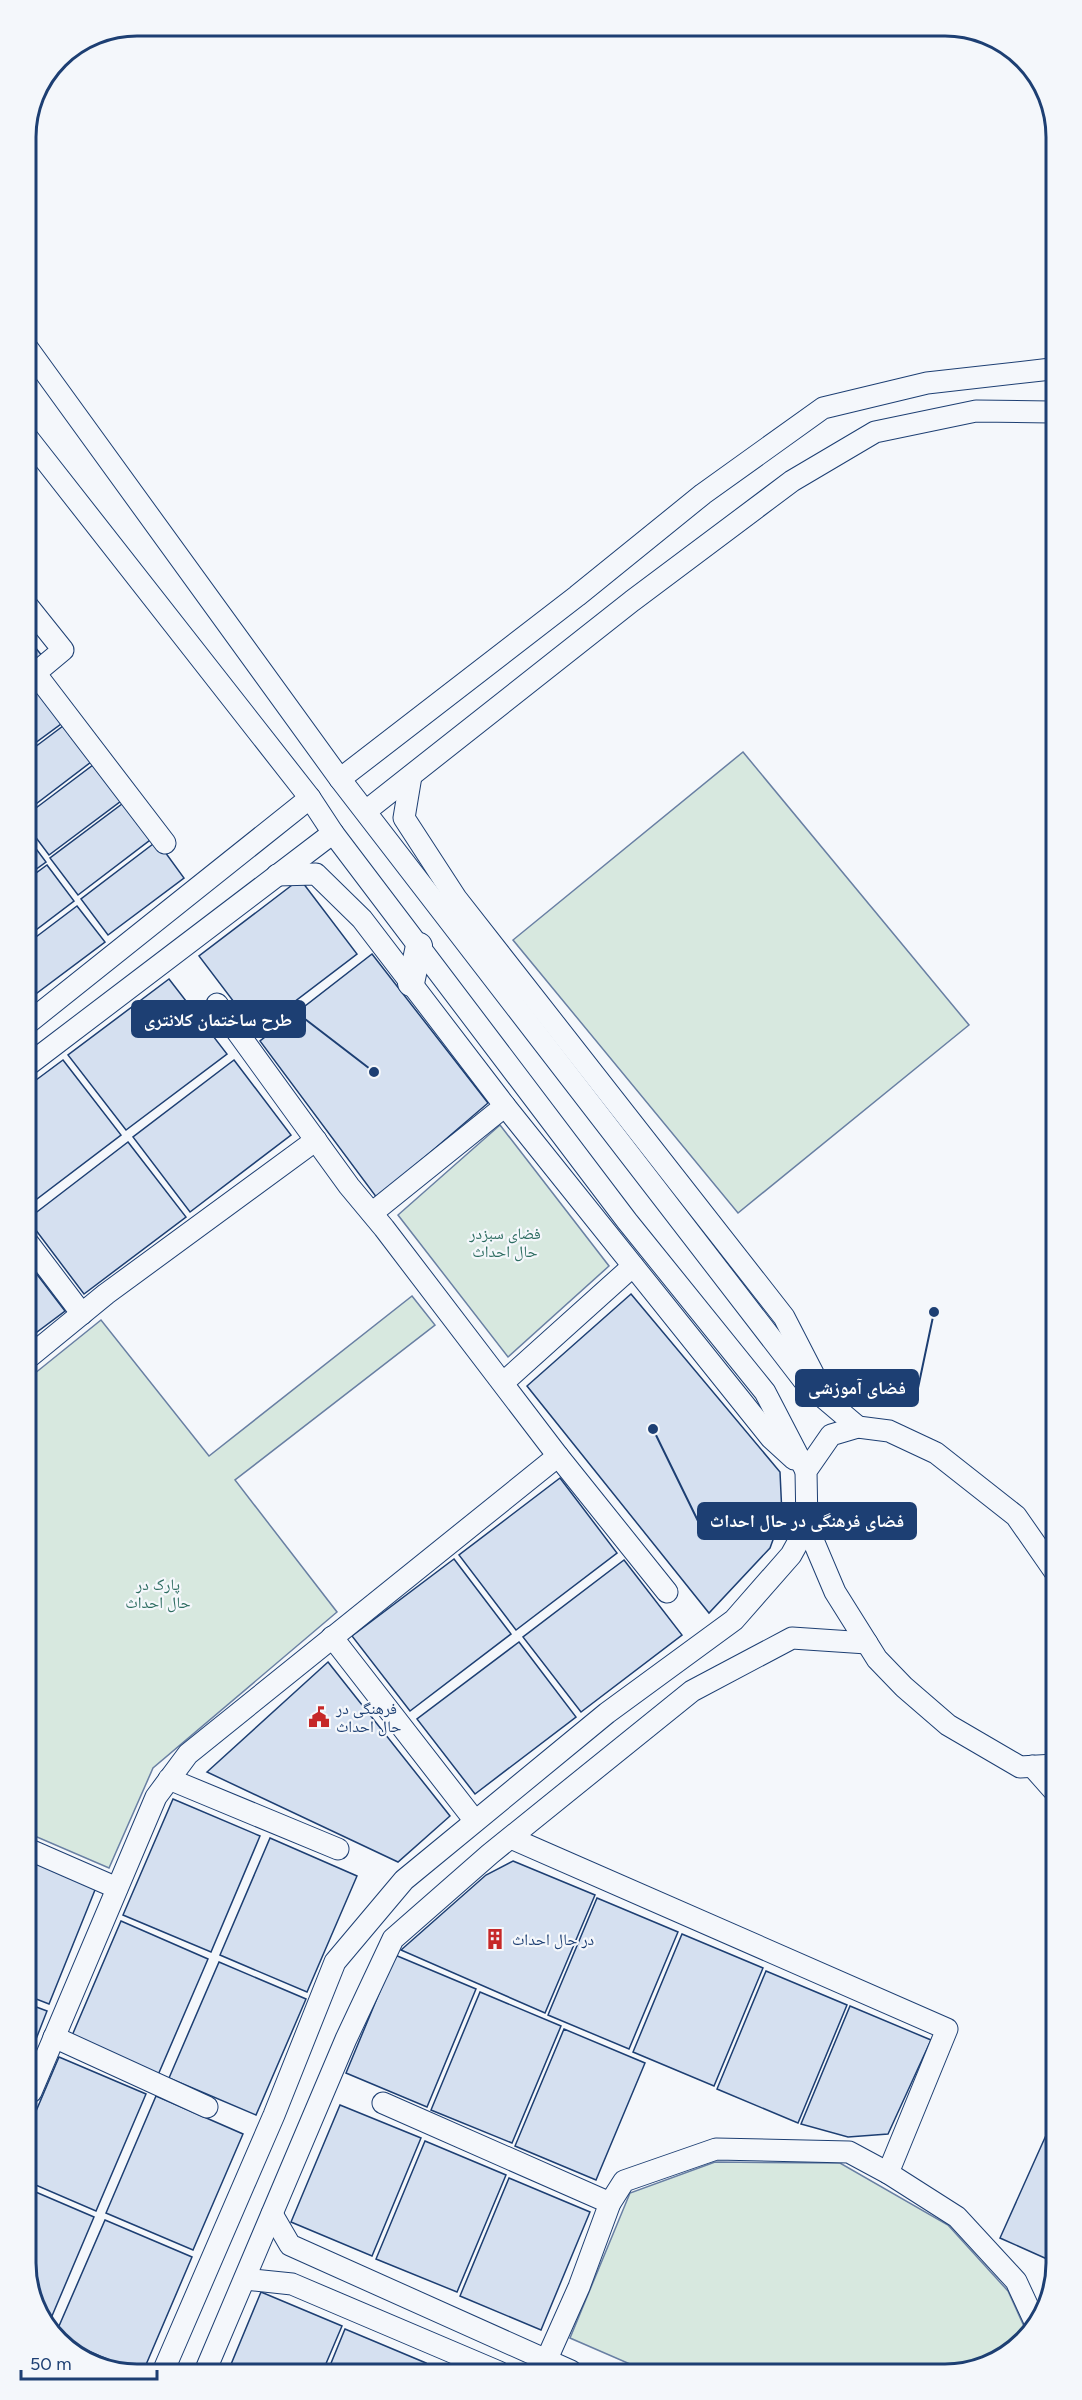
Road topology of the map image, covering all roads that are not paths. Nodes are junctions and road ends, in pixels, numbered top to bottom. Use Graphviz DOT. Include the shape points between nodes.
graph roads {
  1 [pos="36,360"];
  2 [pos="1046,370"];
  3 [pos="1046,412"];
  4 [pos="36,448"];
  5 [pos="36,616"];
  6 [pos="36,673"];
  7 [pos="36,683"];
  8 [pos="411,776"];
  9 [pos="340,779"];
  10 [pos="310,798"];
  11 [pos="366,811"];
  12 [pos="333,833"];
  13 [pos="165,843"];
  14 [pos="277,875"];
  15 [pos="419,946"];
  16 [pos="411,983"];
  17 [pos="218,1004"];
  18 [pos="36,1017"];
  19 [pos="36,1059"];
  20 [pos="505,1106"];
  21 [pos="316,1140"];
  22 [pos="372,1213"];
  23 [pos="36,1253"];
  24 [pos="633,1266"];
  25 [pos="82,1314"];
  26 [pos="36,1351"];
  27 [pos="504,1382"];
  28 [pos="830,1405"];
  29 [pos="858,1427"];
  30 [pos="558,1456"];
  31 [pos="806,1471"];
  32 [pos="807,1526"];
  33 [pos="1046,1560"];
  34 [pos="667,1592"];
  35 [pos="332,1638"];
  36 [pos="867,1643"];
  37 [pos="1046,1765"];
  38 [pos="1032,1766"];
  39 [pos="169,1779"];
  40 [pos="1046,1782"];
  41 [pos="475,1821"];
  42 [pos="511,1838"];
  43 [pos="338,1849"];
  44 [pos="36,1853"];
  45 [pos="117,1888"];
  46 [pos="54,2037"];
  47 [pos="36,2080"];
  48 [pos="383,2103"];
  49 [pos="207,2107"];
  50 [pos="888,2173"];
  51 [pos="610,2203"];
  52 [pos="272,2214"];
  53 [pos="245,2279"];
  54 [pos="404,2296"];
  55 [pos="1032,2314"];
  56 [pos="388,2324"];
  57 [pos="546,2361"];
  58 [pos="166,2364"];
  59 [pos="208,2364"];
  60 [pos="480,2364"];
  61 [pos="554,2364"];
  1 -- 9 [label="street"];
  2 -- 9 [label="street" via="927,383 823,408 703,494"];
  3 -- 8 [label="street" via="976,411 875,432 792,481"];
  4 -- 10 [label="street"];
  5 -- 6 [label="street" via="63,650"];
  7 -- 13 [label="street"];
  8 -- 11 [label="street"];
  8 -- 28 [label="street" via="404,818 456,898 784,1317"];
  9 -- 11 [label="street"];
  10 -- 12 [label="street"];
  10 -- 18 [label="street"];
  11 -- 28 [label="street" via="805,1382"];
  12 -- 14 [label="street"];
  12 -- 15 [label="street"];
  14 -- 16 [label="street" via="316,874 362,919"];
  14 -- 19 [label="street"];
  15 -- 16 [label="main road"];
  15 -- 31 [label="street" via="627,1221 765,1392"];
  16 -- 20 [label="street"];
  17 -- 21 [label="street"];
  20 -- 22 [label="street"];
  20 -- 24 [label="street"];
  21 -- 22 [label="street"];
  21 -- 25 [label="street"];
  22 -- 27 [label="street"];
  23 -- 25 [label="street"];
  24 -- 27 [label="street"];
  24 -- 31 [label="street" via="771,1438"];
  25 -- 26 [label="street"];
  27 -- 30 [label="street"];
  28 -- 29 [label="street"];
  29 -- 31 [label="street" via="831,1435"];
  29 -- 33 [label="street" via="888,1431 936,1453 1016,1516"];
  30 -- 34 [label="street"];
  30 -- 35 [label="street"];
  31 -- 32 [label="street"];
  32 -- 36 [label="street" via="835,1592"];
  32 -- 41 [label="street" via="792,1555 734,1620 607,1713"];
  35 -- 39 [label="street" via="188,1754"];
  35 -- 41 [label="street"];
  36 -- 38 [label="street" via="904,1687 948,1725 1020,1767"];
  36 -- 42 [label="street" via="792,1638 692,1691"];
  37 -- 38 [label="street"];
  38 -- 40 [label="street"];
  39 -- 43 [label="street"];
  39 -- 45 [label="street" via="156,1797"];
  41 -- 58 [label="street" via="404,1880 335,1962"];
  42 -- 50 [label="street" via="947,2029"];
  42 -- 52 [label="street" via="393,1939"];
  44 -- 45 [label="street"];
  45 -- 46 [label="street"];
  46 -- 47 [label="street"];
  46 -- 49 [label="street"];
  48 -- 51 [label="street"];
  50 -- 51 [label="street" via="849,2152 717,2149 624,2181"];
  50 -- 55 [label="street" via="957,2217 1016,2280"];
  51 -- 57 [label="street"];
  52 -- 53 [label="street"];
  52 -- 54 [label="street" via="290,2245"];
  53 -- 56 [label="street" via="292,2284"];
  53 -- 59 [label="street"];
  54 -- 56 [label="street"];
  54 -- 57 [label="street"];
  56 -- 60 [label="street"];
  57 -- 61 [label="street"];
}
